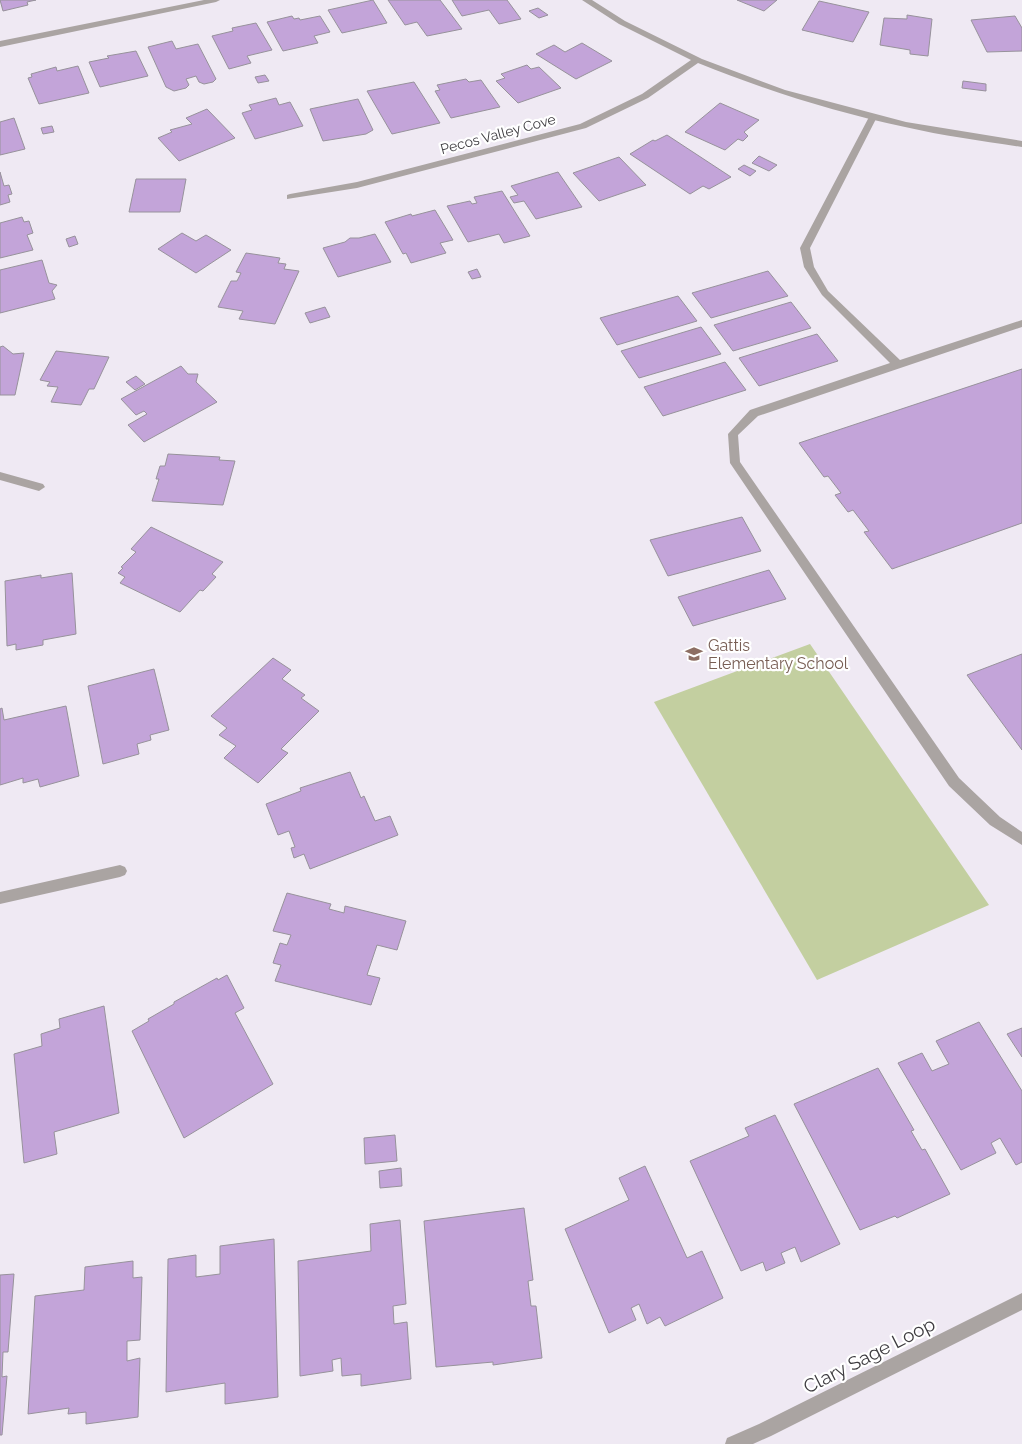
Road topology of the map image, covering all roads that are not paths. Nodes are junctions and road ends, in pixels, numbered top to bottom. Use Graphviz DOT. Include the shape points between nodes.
graph roads {
  1 [pos="216,0"];
  2 [pos="586,0"];
  3 [pos="0,44"];
  4 [pos="698,59"];
  5 [pos="873,117"];
  6 [pos="1022,144"];
  7 [pos="290,197"];
  8 [pos="1022,323"];
  9 [pos="898,364"];
  10 [pos="0,476"];
  11 [pos="39,487"];
  12 [pos="1022,839"];
  13 [pos="120,871"];
  14 [pos="0,898"];
  15 [pos="1022,1301"];
  16 [pos="733,1444"];
  1 -- 3 [label="street"];
  2 -- 4 [label="street" via="647,36"];
  4 -- 5 [label="street" via="776,89"];
  4 -- 7 [label="street, Pecos Valley Cove" via="645,96 583,126 357,185"];
  5 -- 6 [label="street"];
  5 -- 9 [label="street" via="805,248 809,267 825,292"];
  8 -- 9 [label="street"];
  9 -- 12 [label="street" via="754,413 733,434 735,463 954,782 995,821"];
  10 -- 11 [label="street"];
  13 -- 14 [label="street"];
  15 -- 16 [label="street, Clary Sage Loop"];
}
